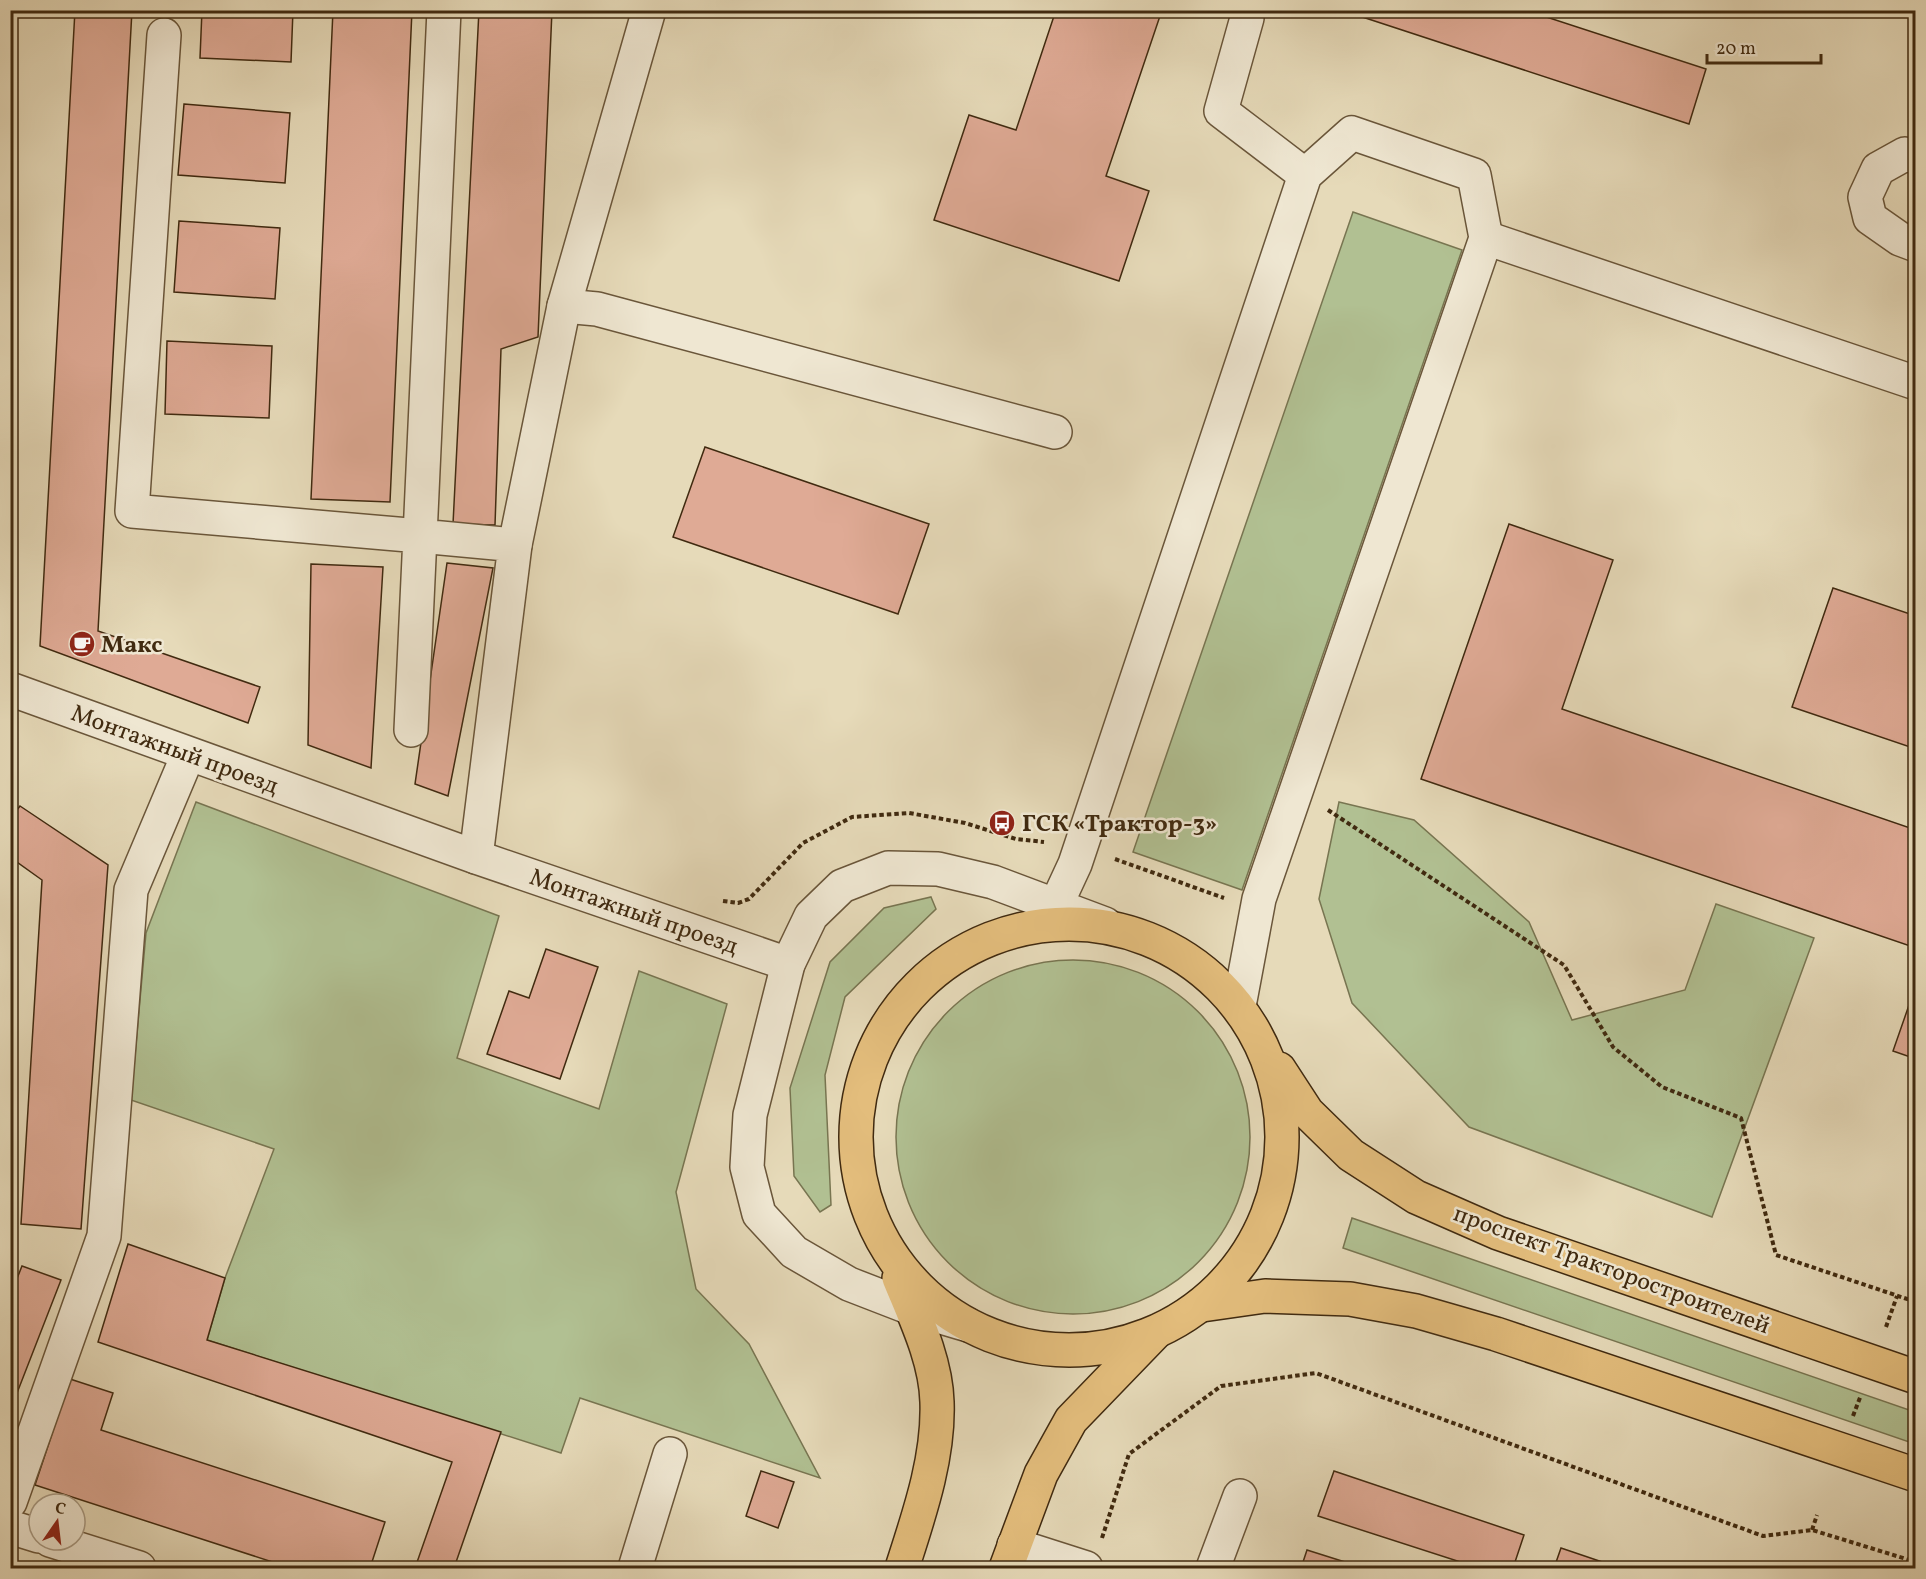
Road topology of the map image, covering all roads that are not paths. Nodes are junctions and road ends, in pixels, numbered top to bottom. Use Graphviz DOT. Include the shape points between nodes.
graph roads {
  1 [pos="444,10"];
  2 [pos="649,10"];
  3 [pos="1247,18"];
  4 [pos="164,35"];
  5 [pos="1916,157"];
  6 [pos="1305,175"];
  7 [pos="1486,238"];
  8 [pos="1916,245"];
  9 [pos="564,306"];
  10 [pos="1916,383"];
  11 [pos="1056,432"];
  12 [pos="420,536"];
  13 [pos="515,545"];
  14 [pos="10,689"];
  15 [pos="411,730"];
  16 [pos="188,755"];
  17 [pos="476,857"];
  18 [pos="1048,914"];
  19 [pos="788,964"];
  20 [pos="1239,1006"];
  21 [pos="1262,1042"];
  22 [pos="891,1258"];
  23 [pos="1202,1305"];
  24 [pos="911,1308"];
  25 [pos="968,1325"];
  26 [pos="1155,1333"];
  27 [pos="1916,1377"];
  28 [pos="670,1455"];
  29 [pos="1916,1475"];
  30 [pos="1240,1496"];
  31 [pos="10,1502"];
  32 [pos="10,1527"];
  33 [pos="27,1532"];
  34 [pos="87,1552"];
  35 [pos="1010,1557"];
  36 [pos="1093,1558"];
  37 [pos="139,1569"];
  38 [pos="635,1569"];
  39 [pos="902,1569"];
  40 [pos="1214,1569"];
  1 -- 12 [label="street"];
  2 -- 9 [label="street"];
  3 -- 6 [label="street" via="1221,111"];
  4 -- 12 [label="street" via="132,511"];
  5 -- 8 [label="street" via="1905,154 1878,169 1865,197 1870,218"];
  6 -- 7 [label="street" via="1352,134 1419,156 1474,176"];
  6 -- 18 [label="street" via="1075,864"];
  7 -- 10 [label="street"];
  7 -- 20 [label="street" via="1259,899"];
  9 -- 11 [label="street" via="597,309"];
  9 -- 13 [label="street"];
  12 -- 13 [label="street"];
  12 -- 15 [label="street"];
  13 -- 17 [label="street"];
  14 -- 16 [label="street, Монтажный проезд"];
  16 -- 17 [label="street, Монтажный проезд"];
  16 -- 31 [label="street" via="131,890 104,1236"];
  17 -- 19 [label="street, Монтажный проезд"];
  18 -- 19 [label="street" via="993,882 938,869 888,868 834,893 811,916"];
  18 -- 20 [label="main road" via="1106,924 1158,940 1202,968"];
  18 -- 22 [label="main road" via="945,963 902,1003 872,1054 857,1111 858,1170 871,1218"];
  19 -- 24 [label="street" via="750,1115 747,1167 759,1214 794,1252 849,1284"];
  20 -- 21 [label="main road"];
  21 -- 23 [label="main road" via="1280,1098 1283,1156 1270,1212 1242,1263"];
  21 -- 27 [label="main road, проспект Тракторостроителей" via="1307,1112 1351,1155 1416,1197 1498,1233"];
  22 -- 24 [label="main road"];
  22 -- 25 [label="main road" via="925,1299"];
  23 -- 26 [label="main road"];
  23 -- 29 [label="main road" via="1265,1296 1350,1299 1416,1311 1496,1334"];
  24 -- 25 [label="street"];
  24 -- 39 [label="main road" via="930,1362 937,1401 935,1444"];
  25 -- 26 [label="main road" via="1002,1339 1049,1349 1103,1348"];
  26 -- 35 [label="main road" via="1071,1420 1041,1474"];
  28 -- 38 [label="street"];
  30 -- 40 [label="street"];
  32 -- 33 [label="street"];
  34 -- 37 [label="street"];
  35 -- 36 [label="street"];
}
